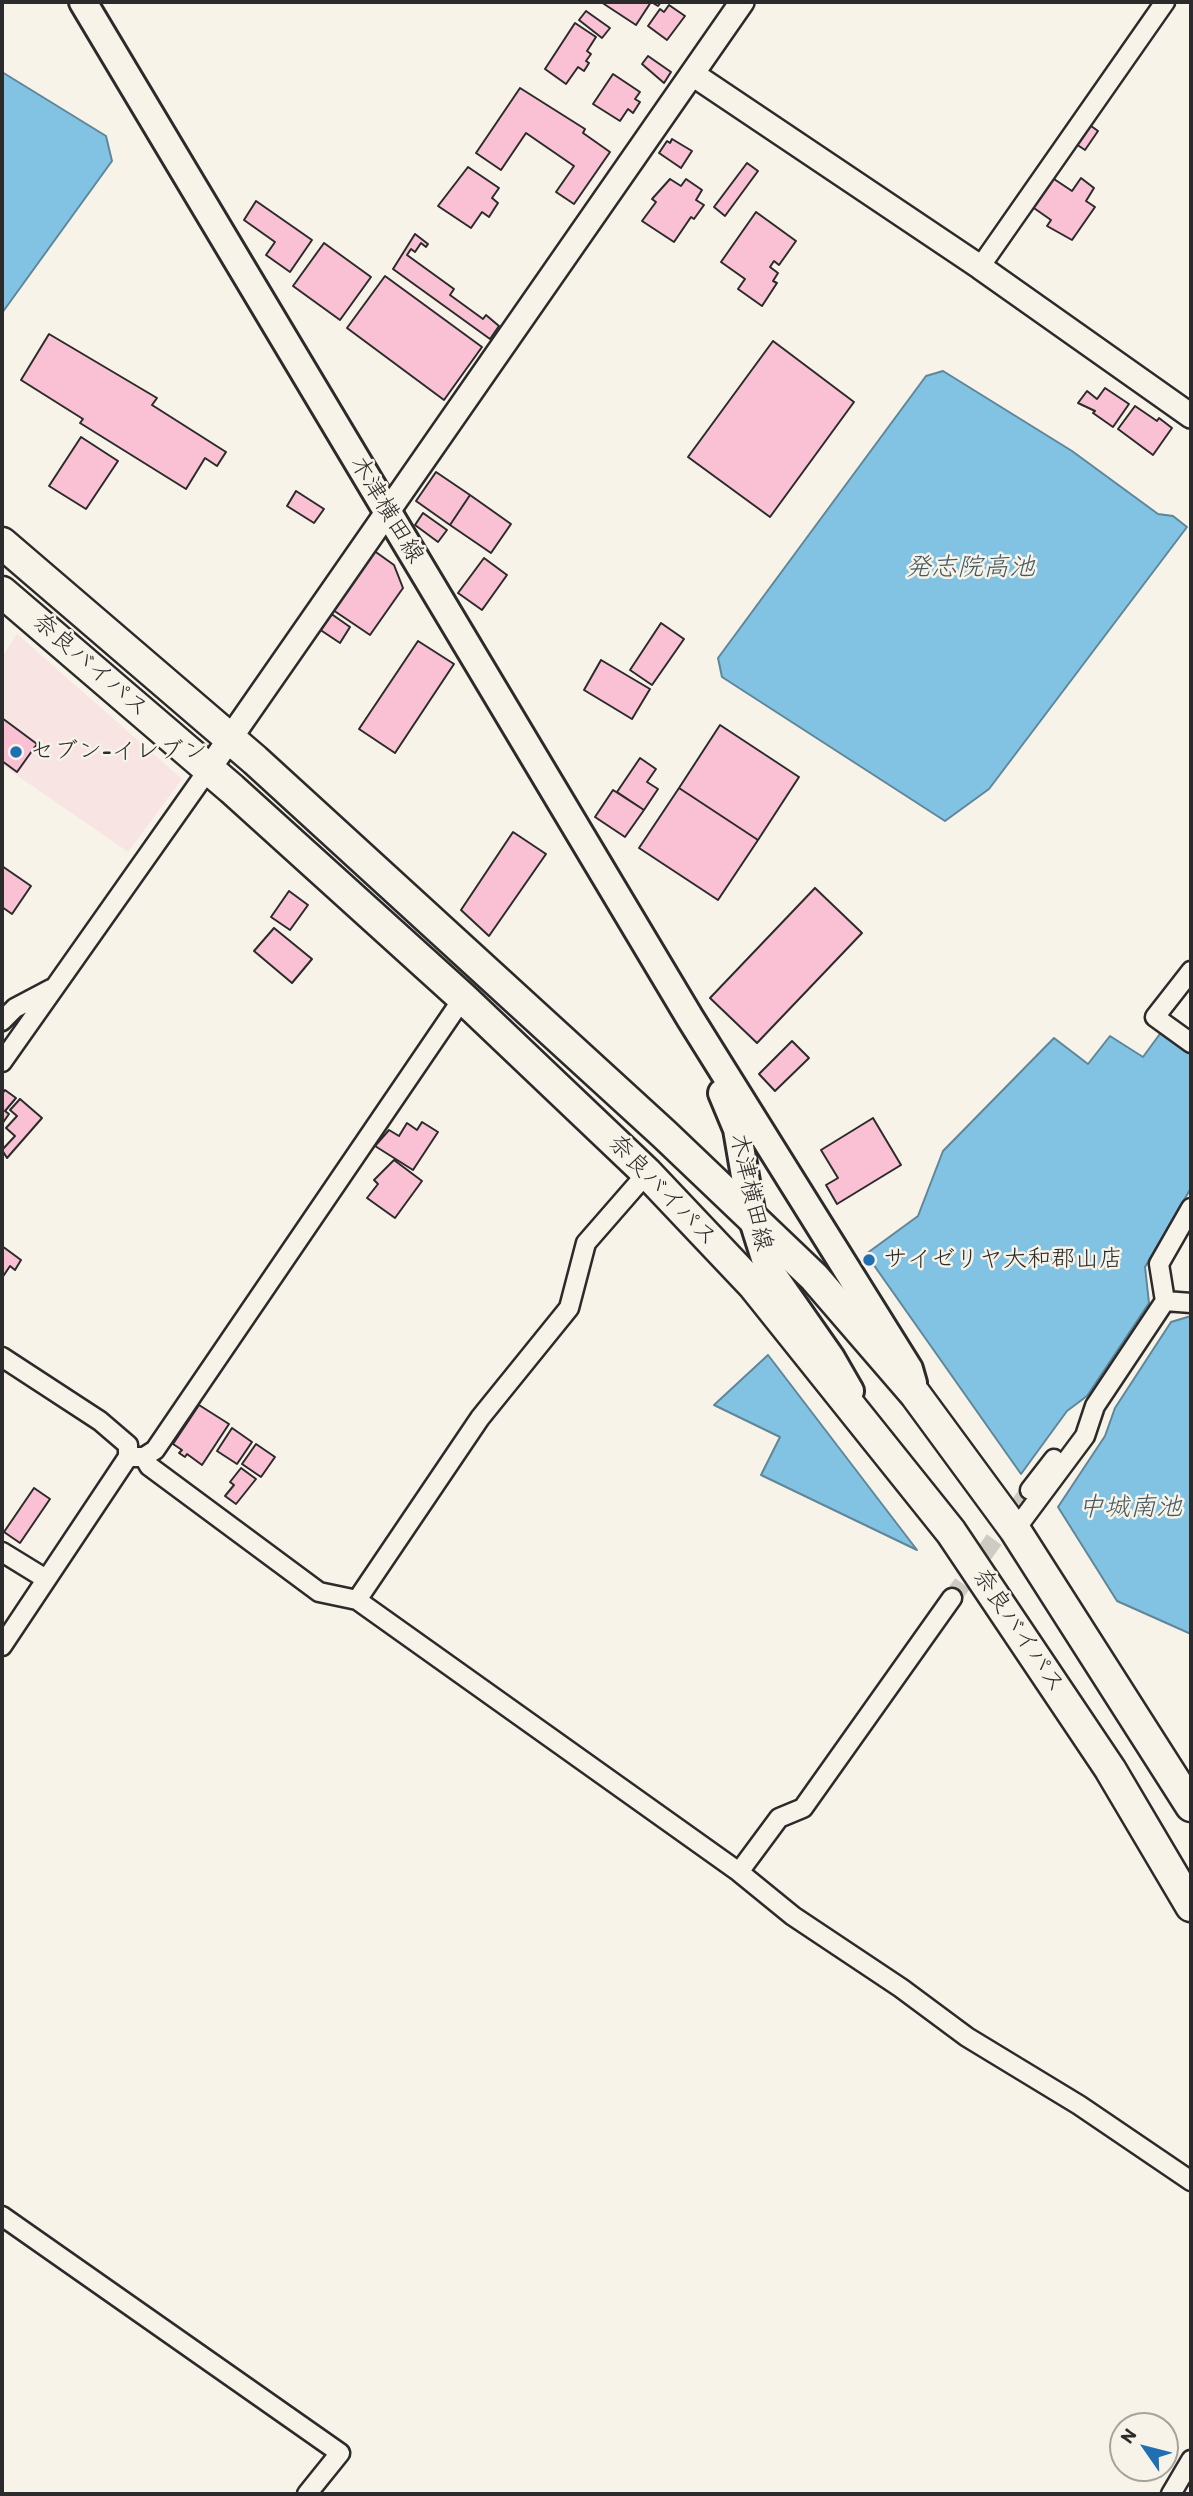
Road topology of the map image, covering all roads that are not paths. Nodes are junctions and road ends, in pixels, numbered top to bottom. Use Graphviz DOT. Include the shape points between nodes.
graph roads {
  1 [pos="83,2"];
  2 [pos="742,2"];
  3 [pos="1164,2"];
  4 [pos="694,75"];
  5 [pos="980,267"];
  6 [pos="1191,416"];
  7 [pos="387,512"];
  8 [pos="2,543"];
  9 [pos="2,592"];
  10 [pos="231,739"];
  11 [pos="208,770"];
  12 [pos="1191,971"];
  13 [pos="54,988"];
  14 [pos="463,998"];
  15 [pos="690,1018"];
  16 [pos="2,1021"];
  17 [pos="1191,1043"];
  18 [pos="2,1062"];
  19 [pos="647,1172"];
  20 [pos="1191,1208"];
  21 [pos="752,1217"];
  22 [pos="1165,1301"];
  23 [pos="1191,1303"];
  24 [pos="2,1357"];
  25 [pos="915,1394"];
  26 [pos="1095,1406"];
  27 [pos="871,1429"];
  28 [pos="136,1457"];
  29 [pos="1030,1490"];
  30 [pos="1015,1530"];
  31 [pos="2,1552"];
  32 [pos="46,1579"];
  33 [pos="952,1598"];
  34 [pos="358,1600"];
  35 [pos="2,1646"];
  36 [pos="1191,1806"];
  37 [pos="739,1872"];
  38 [pos="1191,1906"];
  39 [pos="1191,2181"];
  40 [pos="2,2217"];
  41 [pos="1191,2460"];
  42 [pos="307,2494"];
  43 [pos="1171,2494"];
  1 -- 7 [label="main road, 木津横田線"];
  2 -- 4 [label="street"];
  3 -- 5 [label="street"];
  4 -- 5 [label="street"];
  4 -- 7 [label="street"];
  5 -- 6 [label="street"];
  7 -- 10 [label="street"];
  7 -- 15 [label="main road, 木津横田線"];
  8 -- 10 [label="highway, 奈良バイパス"];
  9 -- 11 [label="highway, 奈良バイパス"];
  10 -- 11 [label="street"];
  10 -- 21 [label="highway, 奈良バイパス"];
  11 -- 13 [label="street"];
  11 -- 14 [label="highway, 奈良バイパス"];
  12 -- 17 [label="street" via="1155,1017"];
  13 -- 16 [label="street" via="15,1008"];
  13 -- 18 [label="street"];
  14 -- 19 [label="highway, 奈良バイパス"];
  14 -- 28 [label="street" via="155,1450"];
  15 -- 21 [label="main road, 木津横田線" via="737,1129"];
  15 -- 25 [label="main road, 木津横田線" via="909,1369"];
  19 -- 27 [label="highway, 奈良バイパス" via="754,1286"];
  19 -- 34 [label="street" via="586,1243 569,1308 480,1418"];
  20 -- 22 [label="street" via="1160,1264"];
  21 -- 25 [label="highway, 奈良バイパス" via="814,1278"];
  21 -- 27 [label="main road, 木津横田線" via="768,1268 831,1358"];
  22 -- 23 [label="street"];
  22 -- 26 [label="street"];
  24 -- 28 [label="street" via="100,1421"];
  25 -- 30 [label="highway, 奈良バイパス"];
  26 -- 29 [label="street"];
  26 -- 30 [label="street" via="1085,1436"];
  27 -- 38 [label="highway, 奈良バイパス" via="1021,1633 1110,1769"];
  28 -- 32 [label="street"];
  28 -- 34 [label="street" via="319,1592"];
  30 -- 36 [label="highway, 奈良バイパス"];
  31 -- 32 [label="street"];
  32 -- 35 [label="street"];
  33 -- 37 [label="street" via="803,1808 779,1818"];
  34 -- 37 [label="street"];
  37 -- 39 [label="street" via="793,1916 967,2037"];
  40 -- 42 [label="street" via="340,2453"];
  41 -- 43 [label="street"];
}
